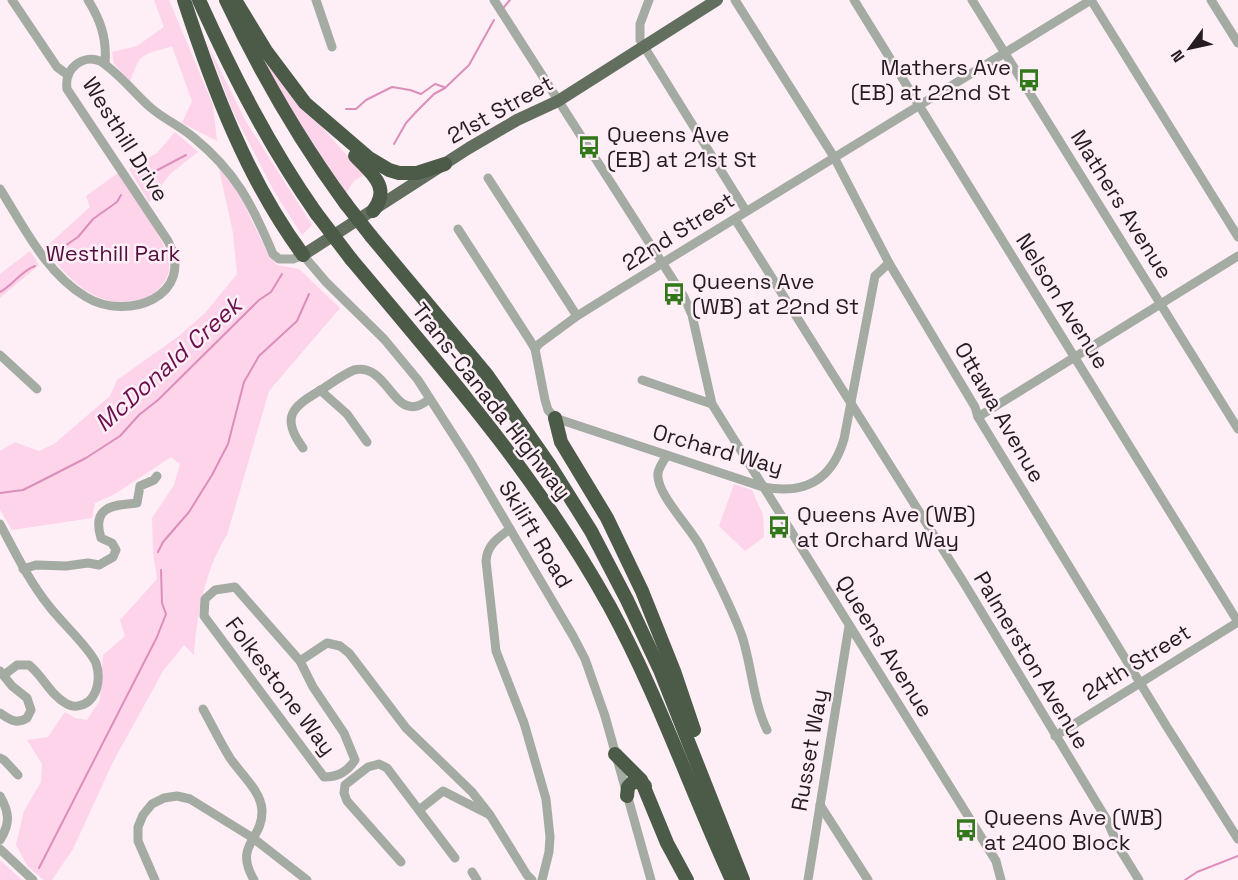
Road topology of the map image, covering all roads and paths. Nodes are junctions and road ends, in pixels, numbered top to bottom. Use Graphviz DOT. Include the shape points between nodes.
graph roads {
  1 [pos="12,0"];
  2 [pos="88,0"];
  3 [pos="184,0"];
  4 [pos="199,0"];
  5 [pos="226,0"];
  6 [pos="235,0"];
  7 [pos="316,0"];
  8 [pos="494,0"];
  9 [pos="649,0"];
  10 [pos="717,0"];
  11 [pos="735,0"];
  12 [pos="854,0"];
  13 [pos="972,0"];
  14 [pos="1091,0"];
  15 [pos="1211,0"];
  16 [pos="1238,43"];
  17 [pos="644,46"];
  18 [pos="332,47"];
  19 [pos="1005,52"];
  20 [pos="105,64"];
  21 [pos="68,75"];
  22 [pos="558,101"];
  23 [pos="305,103"];
  24 [pos="919,107"];
  25 [pos="834,158"];
  26 [pos="445,164"];
  27 [pos="488,178"];
  28 [pos="0,189"];
  29 [pos="373,211"];
  30 [pos="747,212"];
  31 [pos="735,219"];
  32 [pos="458,229"];
  33 [pos="1238,237"];
  34 [pos="303,255"];
  35 [pos="1238,256"];
  36 [pos="662,263"];
  37 [pos="890,264"];
  38 [pos="1161,303"];
  39 [pos="577,316"];
  40 [pos="535,349"];
  41 [pos="0,355"];
  42 [pos="1075,357"];
  43 [pos="642,380"];
  44 [pos="37,389"];
  45 [pos="320,390"];
  46 [pos="430,399"];
  47 [pos="712,404"];
  48 [pos="851,406"];
  49 [pos="978,417"];
  50 [pos="555,418"];
  51 [pos="1238,429"];
  52 [pos="367,442"];
  53 [pos="303,448"];
  54 [pos="666,456"];
  55 [pos="157,476"];
  56 [pos="763,487"];
  57 [pos="0,524"];
  58 [pos="510,530"];
  59 [pos="23,569"];
  60 [pos="1238,622"];
  61 [pos="849,626"];
  62 [pos="300,660"];
  63 [pos="2,673"];
  64 [pos="1140,683"];
  65 [pos="203,709"];
  66 [pos="0,713"];
  67 [pos="767,730"];
  68 [pos="1055,736"];
  69 [pos="615,754"];
  70 [pos="0,758"];
  71 [pos="18,774"];
  72 [pos="645,787"];
  73 [pos="0,796"];
  74 [pos="627,796"];
  75 [pos="820,805"];
  76 [pos="419,810"];
  77 [pos="490,815"];
  78 [pos="253,838"];
  79 [pos="1238,839"];
  80 [pos="0,840"];
  81 [pos="726,841"];
  82 [pos="0,849"];
  83 [pos="455,858"];
  84 [pos="401,862"];
  85 [pos="33,880"];
  86 [pos="155,880"];
  87 [pos="254,880"];
  88 [pos="307,880"];
  89 [pos="532,880"];
  90 [pos="542,880"];
  91 [pos="651,880"];
  92 [pos="687,880"];
  93 [pos="732,880"];
  94 [pos="743,880"];
  95 [pos="808,880"];
  96 [pos="868,880"];
  97 [pos="1000,880"];
  98 [pos="1139,880"];
  1 -- 21 [label="street" via="57,67"];
  2 -- 20 [label="street" via="105,38"];
  3 -- 34 [label="highway" via="242,152"];
  4 -- 93 [label="highway, Trans-Canada Highway, bridge" via="254,113 316,213 481,414 572,542 646,678"];
  5 -- 81 [label="highway, Trans-Canada Highway, bridge" via="286,115 346,204 498,390 591,531 660,670"];
  6 -- 23 [label="highway" via="266,51"];
  7 -- 18 [label="street"];
  8 -- 22 [label="street, Queens Avenue"];
  9 -- 17 [label="street" via="639,31"];
  10 -- 17 [label="main road, 21st Street"];
  11 -- 25 [label="street, Ottawa Avenue"];
  12 -- 24 [label="street, Nelson Avenue"];
  13 -- 19 [label="street, Mathers Avenue"];
  14 -- 19 [label="street, 22nd Street"];
  14 -- 33 [label="street"];
  15 -- 16 [label="street"];
  17 -- 22 [label="main road, 21st Street"];
  17 -- 30 [label="street"];
  19 -- 24 [label="street, 22nd Street"];
  19 -- 38 [label="street, Mathers Avenue"];
  20 -- 21 [label="street, Westhill Drive" via="96,59 83,60"];
  20 -- 34 [label="street, Westhill Drive" via="153,109 191,135 234,177 273,254 279,259"];
  21 -- 28 [label="street, Westhill Drive" via="70,94 172,249 175,265 170,284 154,299 134,306 110,306 91,300 49,264"];
  22 -- 26 [label="main road, 21st Street" via="517,120"];
  22 -- 36 [label="street, Queens Avenue"];
  23 -- 26 [label="highway" via="369,158 389,170 417,173"];
  23 -- 29 [label="highway" via="379,183 381,196"];
  24 -- 25 [label="street, 22nd Street"];
  24 -- 42 [label="street, Nelson Avenue"];
  25 -- 30 [label="street, 22nd Street"];
  25 -- 37 [label="street, Ottawa Avenue"];
  26 -- 29 [label="main road, 21st Street"];
  27 -- 39 [label="street"];
  29 -- 34 [label="main road, 21st Street"];
  30 -- 31 [label="street, 22nd Street"];
  31 -- 36 [label="street, 22nd Street"];
  31 -- 48 [label="street, Palmerston Avenue"];
  32 -- 40 [label="street"];
  34 -- 46 [label="street, Skilift Road" via="394,349"];
  35 -- 38 [label="street"];
  36 -- 39 [label="street, 22nd Street"];
  36 -- 47 [label="street, Queens Avenue" via="692,315"];
  37 -- 48 [label="street, Orchard Way" via="876,276"];
  37 -- 49 [label="street, Ottawa Avenue"];
  38 -- 42 [label="street"];
  38 -- 51 [label="street, Mathers Avenue"];
  39 -- 40 [label="street, 22nd Street"];
  40 -- 50 [label="street" via="548,410"];
  41 -- 44 [label="street"];
  42 -- 49 [label="street"];
  42 -- 60 [label="street, Nelson Avenue"];
  43 -- 47 [label="street"];
  45 -- 46 [label="street" via="350,372 363,369 375,372 406,405 418,406"];
  45 -- 52 [label="street" via="346,414"];
  45 -- 53 [label="street" via="299,403 292,414 292,432"];
  46 -- 58 [label="street, Skilift Road"];
  47 -- 56 [label="street, Queens Avenue"];
  48 -- 56 [label="street, Orchard Way" via="839,456 826,474 798,488"];
  48 -- 68 [label="street, Palmerston Avenue" via="964,583"];
  49 -- 64 [label="street, Ottawa Avenue"];
  50 -- 54 [label="street, Orchard Way"];
  50 -- 81 [label="highway" via="561,442 611,526 653,616 684,698"];
  54 -- 56 [label="street, Orchard Way"];
  54 -- 67 [label="street" via="658,474 660,488 698,541 722,588 742,636 759,714"];
  55 -- 59 [label="street" via="140,486 137,503 111,506 101,515 101,538 116,550 109,560 99,565"];
  56 -- 61 [label="street, Queens Avenue"];
  57 -- 59 [label="street"];
  58 -- 69 [label="street, Skilift Road" via="585,659"];
  58 -- 90 [label="street" via="491,545 486,561 496,651 524,723 546,799 550,837"];
  59 -- 63 [label="street" via="88,651 97,665 98,680 94,695 79,706 64,702 29,665 17,665"];
  60 -- 64 [label="street, 24th Street"];
  61 -- 75 [label="street, Russet Way"];
  61 -- 97 [label="street, Queens Avenue" via="996,861"];
  62 -- 62 [label="street, Folkestone Way" via="344,733 355,760 335,777 324,777 204,616 205,599 215,590 235,587"];
  62 -- 77 [label="street, Folkestone Way" via="327,643 349,653 406,728 451,769"];
  63 -- 66 [label="street" via="27,698 31,710 19,722"];
  64 -- 68 [label="street, 24th Street"];
  64 -- 79 [label="street, Ottawa Avenue"];
  65 -- 78 [label="street" via="260,800 262,811"];
  68 -- 98 [label="street, Palmerston Avenue"];
  69 -- 72 [label="highway"];
  69 -- 74 [label="street, Skilift Road"];
  70 -- 71 [label="street"];
  72 -- 74 [label="highway" via="641,782 633,782"];
  72 -- 92 [label="highway"];
  73 -- 80 [label="street" via="9,816"];
  74 -- 91 [label="street, Skilift Road"];
  75 -- 95 [label="street, Russet Way"];
  75 -- 96 [label="street"];
  76 -- 77 [label="street" via="443,791"];
  76 -- 83 [label="street"];
  76 -- 84 [label="street" via="387,768 379,764 368,767 345,785 348,801"];
  77 -- 89 [label="street, Folkestone Way"];
  78 -- 86 [label="street" via="190,799 164,798 142,815 138,827 138,840"];
  78 -- 87 [label="street" via="245,856"];
  78 -- 88 [label="street"];
  81 -- 94 [label="highway, Trans-Canada Highway"];
  82 -- 85 [label="street"];
}
